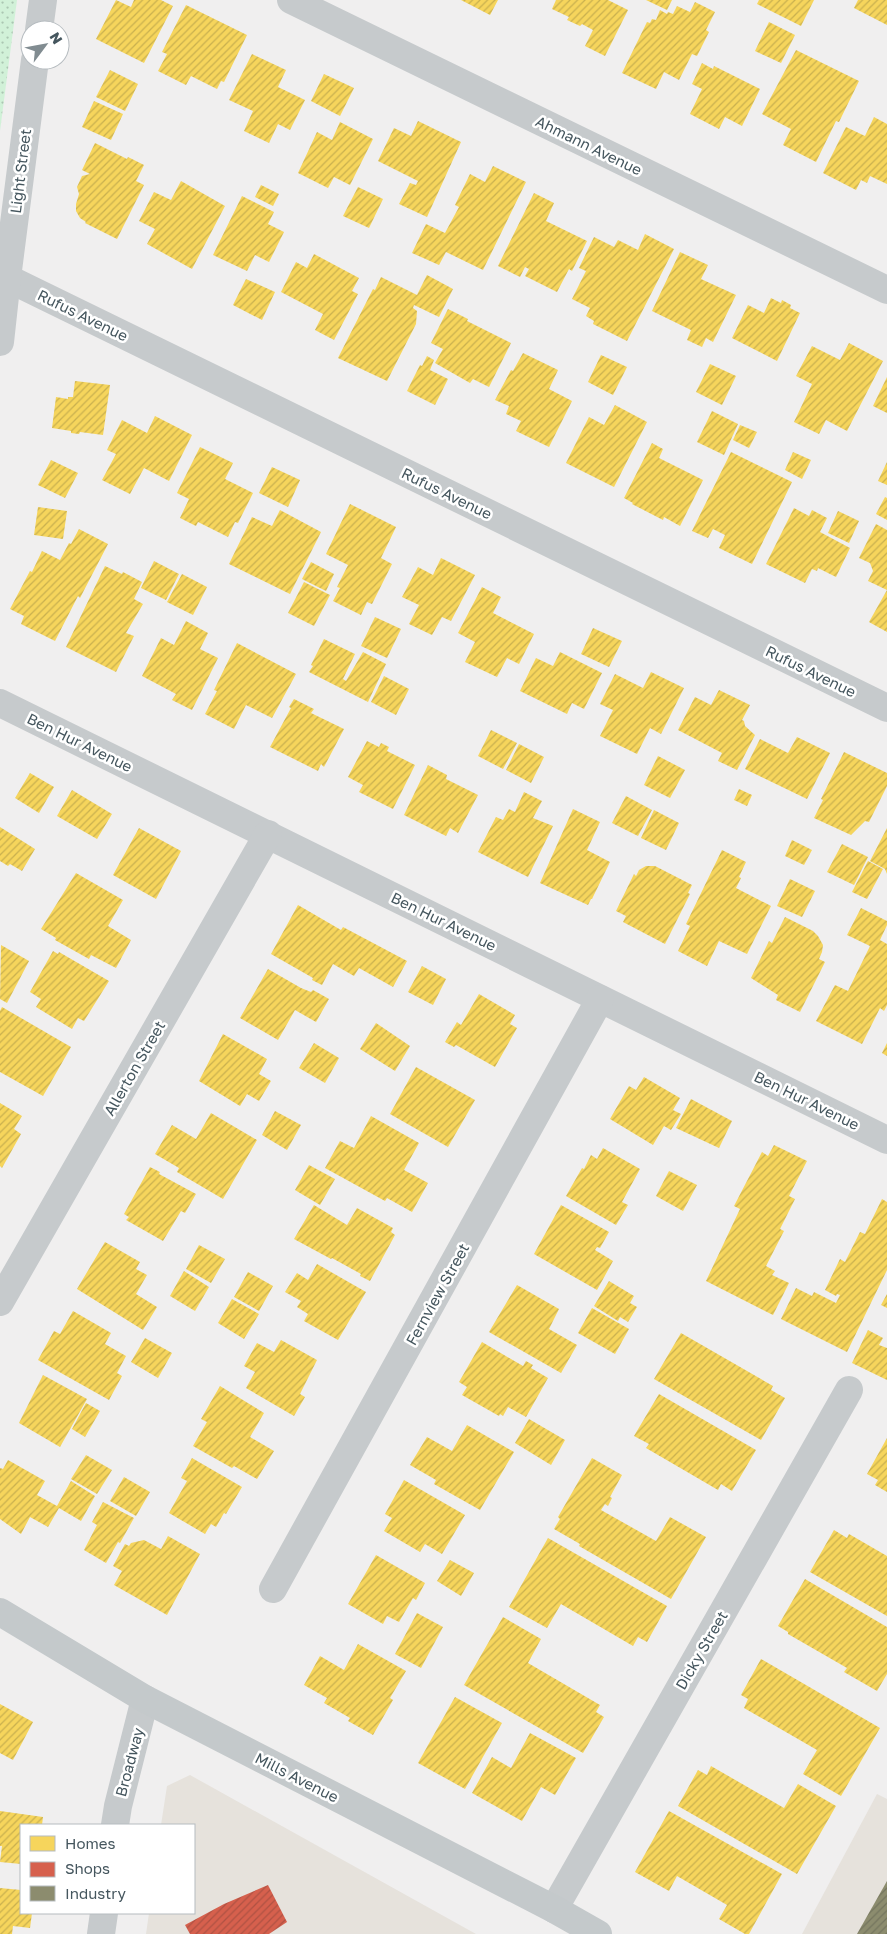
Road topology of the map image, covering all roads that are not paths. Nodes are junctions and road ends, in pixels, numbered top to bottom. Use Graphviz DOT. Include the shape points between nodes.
graph roads {
  1 [pos="43,0"];
  2 [pos="292,0"];
  3 [pos="40,20"];
  4 [pos="34,70"];
  5 [pos="6,278"];
  6 [pos="887,290"];
  7 [pos="0,342"];
  8 [pos="0,703"];
  9 [pos="887,708"];
  10 [pos="268,834"];
  11 [pos="600,999"];
  12 [pos="887,1140"];
  13 [pos="0,1302"];
  14 [pos="849,1390"];
  15 [pos="273,1588"];
  16 [pos="0,1612"];
  17 [pos="145,1699"];
  18 [pos="115,1824"];
  19 [pos="554,1909"];
  20 [pos="104,1914"];
  21 [pos="101,1934"];
  22 [pos="598,1934"];
  1 -- 3 [label="street"];
  2 -- 6 [label="street, Ahmann Avenue"];
  4 -- 5 [label="street, Light Street"];
  5 -- 7 [label="street, Light Street"];
  5 -- 9 [label="street, Rufus Avenue"];
  8 -- 10 [label="street, Ben Hur Avenue"];
  10 -- 11 [label="street, Ben Hur Avenue"];
  10 -- 13 [label="street, Allerton Street"];
  11 -- 12 [label="street, Ben Hur Avenue"];
  11 -- 15 [label="street, Fernview Street"];
  14 -- 19 [label="street, Dicky Street"];
  16 -- 17 [label="main road, Mills Avenue"];
  17 -- 18 [label="street, Broadway"];
  17 -- 19 [label="main road, Mills Avenue"];
  19 -- 22 [label="main road, Mills Avenue"];
  20 -- 21 [label="street"];
}
